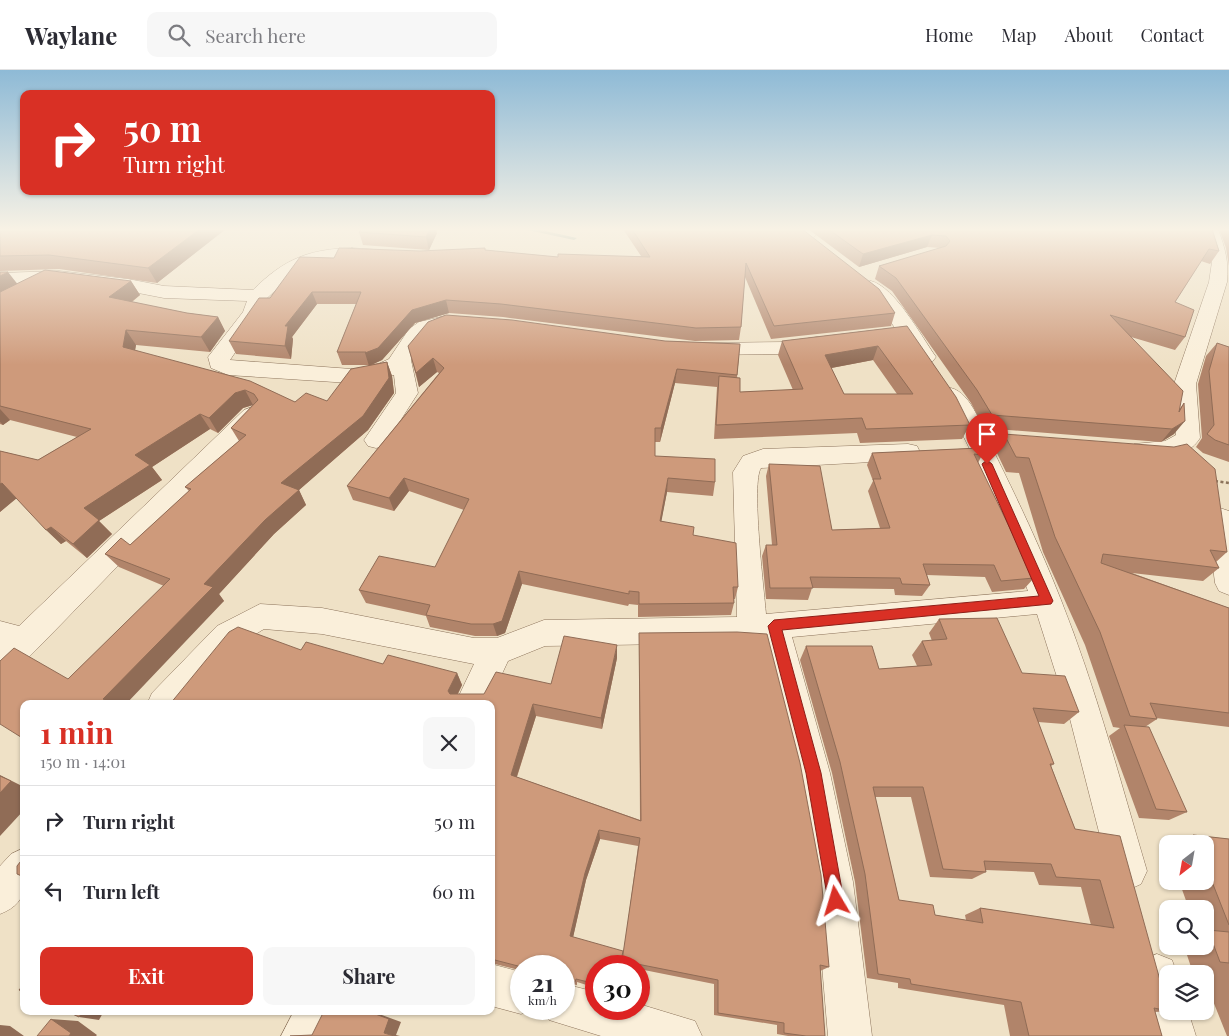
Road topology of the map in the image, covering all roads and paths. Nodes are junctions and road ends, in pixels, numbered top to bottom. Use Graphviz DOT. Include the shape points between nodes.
graph roads {
  1 [pos="282,274"];
  2 [pos="861,274"];
  3 [pos="1219,274"];
  4 [pos="52,278"];
  5 [pos="0,279"];
  6 [pos="18,297"];
  7 [pos="256,298"];
  8 [pos="1207,315"];
  9 [pos="477,322"];
  10 [pos="1229,322"];
  11 [pos="842,340"];
  12 [pos="684,348"];
  13 [pos="400,360"];
  14 [pos="252,416"];
  15 [pos="376,440"];
  16 [pos="966,445"];
  17 [pos="1122,449"];
  18 [pos="1222,482"];
  19 [pos="1229,583"];
  20 [pos="1047,601"];
  21 [pos="763,627"];
  22 [pos="12,637"];
  23 [pos="497,651"];
  24 [pos="0,665"];
  25 [pos="167,700"];
  26 [pos="473,700"];
  27 [pos="20,872"];
  28 [pos="1135,894"];
  29 [pos="0,895"];
  30 [pos="1150,951"];
  31 [pos="495,986"];
  32 [pos="510,990"];
  33 [pos="575,1008"];
  34 [pos="316,1015"];
  35 [pos="303,1036"];
  36 [pos="680,1036"];
  37 [pos="850,1036"];
  38 [pos="1174,1036"];
  1 -- 7 [label="street"];
  2 -- 16 [label="street" via="883,296 898,332 961,409"];
  3 -- 8 [label="street"];
  4 -- 5 [label="street"];
  4 -- 6 [label="street"];
  4 -- 7 [label="street" via="164,292 250,295"];
  7 -- 13 [label="street" via="252,313 219,357 219,363 228,368 365,377 379,374"];
  8 -- 10 [label="street"];
  8 -- 17 [label="street" via="1185,384 1187,455"];
  9 -- 13 [label="street" via="435,322 424,327 413,337"];
  11 -- 12 [label="street" via="786,348"];
  13 -- 15 [label="street" via="407,393"];
  14 -- 22 [label="street"];
  16 -- 20 [label="street"];
  16 -- 21 [label="street" via="763,458 752,462 746,472 745,507"];
  18 -- 19 [label="street"];
  20 -- 21 [label="street"];
  20 -- 28 [label="street" via="1085,715"];
  21 -- 23 [label="street" via="544,633"];
  21 -- 37 [label="street" via="813,773 832,872"];
  22 -- 24 [label="street"];
  23 -- 25 [label="street" via="474,651 322,621 260,616 228,635"];
  23 -- 26 [label="street"];
  27 -- 29 [label="street"];
  30 -- 38 [label="street"];
  31 -- 32 [label="street"];
  33 -- 36 [label="street"];
  34 -- 35 [label="street"];
}
